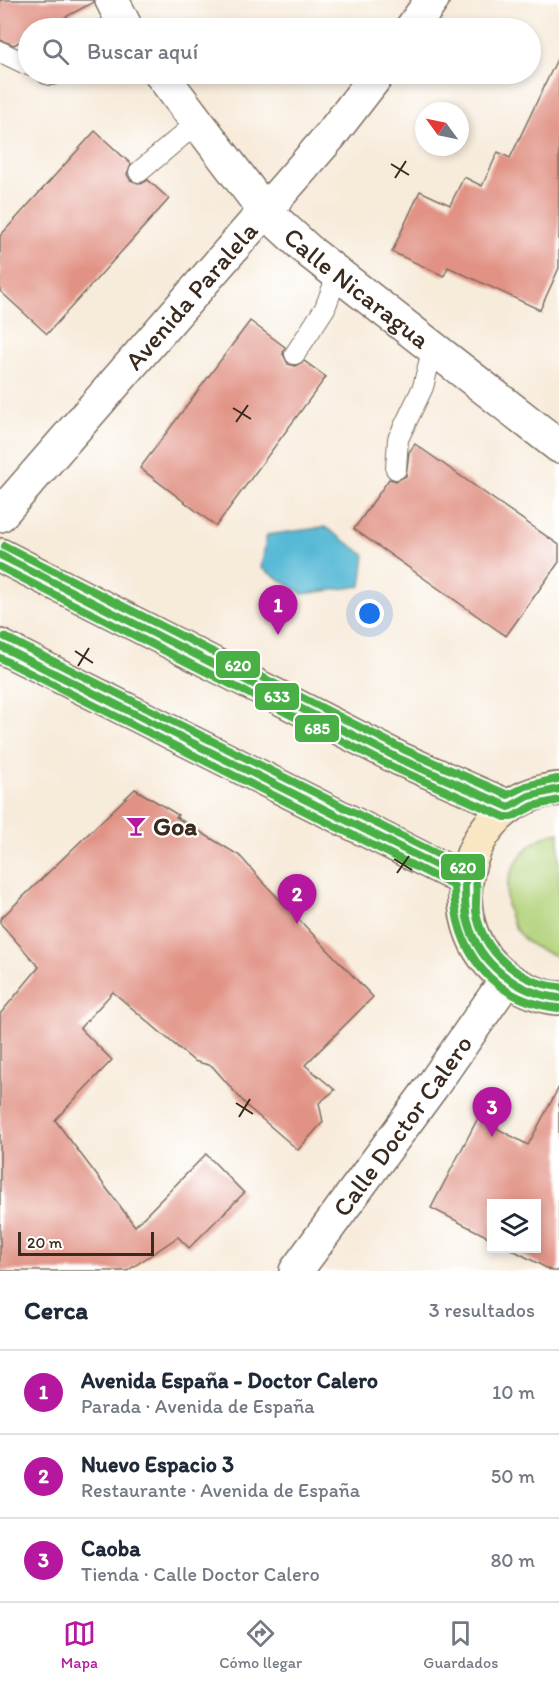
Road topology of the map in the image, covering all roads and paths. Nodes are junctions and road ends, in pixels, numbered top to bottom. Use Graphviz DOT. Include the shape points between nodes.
graph roads {
  1 [pos="112,0"];
  2 [pos="432,0"];
  3 [pos="121,18"];
  4 [pos="419,18"];
  5 [pos="1,52"];
  6 [pos="18,60"];
  7 [pos="168,84"];
  8 [pos="370,84"];
  9 [pos="198,122"];
  10 [pos="139,172"];
  11 [pos="264,210"];
  12 [pos="338,273"];
  13 [pos="433,347"];
  14 [pos="295,354"];
  15 [pos="559,446"];
  16 [pos="396,469"];
  17 [pos="0,515"];
  18 [pos="0,555"];
  19 [pos="0,646"];
  20 [pos="559,789"];
  21 [pos="509,807"];
  22 [pos="465,880"];
  23 [pos="507,979"];
  24 [pos="559,998"];
  25 [pos="297,1271"];
  1 -- 3 [label="street"];
  2 -- 4 [label="street"];
  5 -- 6 [label="lane"];
  7 -- 9 [label="street, Calle Nicaragua"];
  8 -- 11 [label="street, Avenida Paralela"];
  9 -- 10 [label="lane"];
  9 -- 11 [label="street, Calle Nicaragua"];
  11 -- 12 [label="street, Calle Nicaragua"];
  11 -- 17 [label="street, Avenida Paralela"];
  12 -- 13 [label="street, Calle Nicaragua"];
  12 -- 14 [label="lane" via="325,308"];
  13 -- 15 [label="street, Calle Nicaragua"];
  13 -- 16 [label="lane" via="423,387 398,439"];
  18 -- 21 [label="street" via="400,759"];
  19 -- 22 [label="street"];
  20 -- 21 [label="street" via="529,796"];
  21 -- 22 [label="street" via="480,839"];
  22 -- 23 [label="street" via="468,924 477,945"];
  23 -- 24 [label="street" via="529,992"];
  23 -- 25 [label="street, Calle Doctor Calero"];
}
